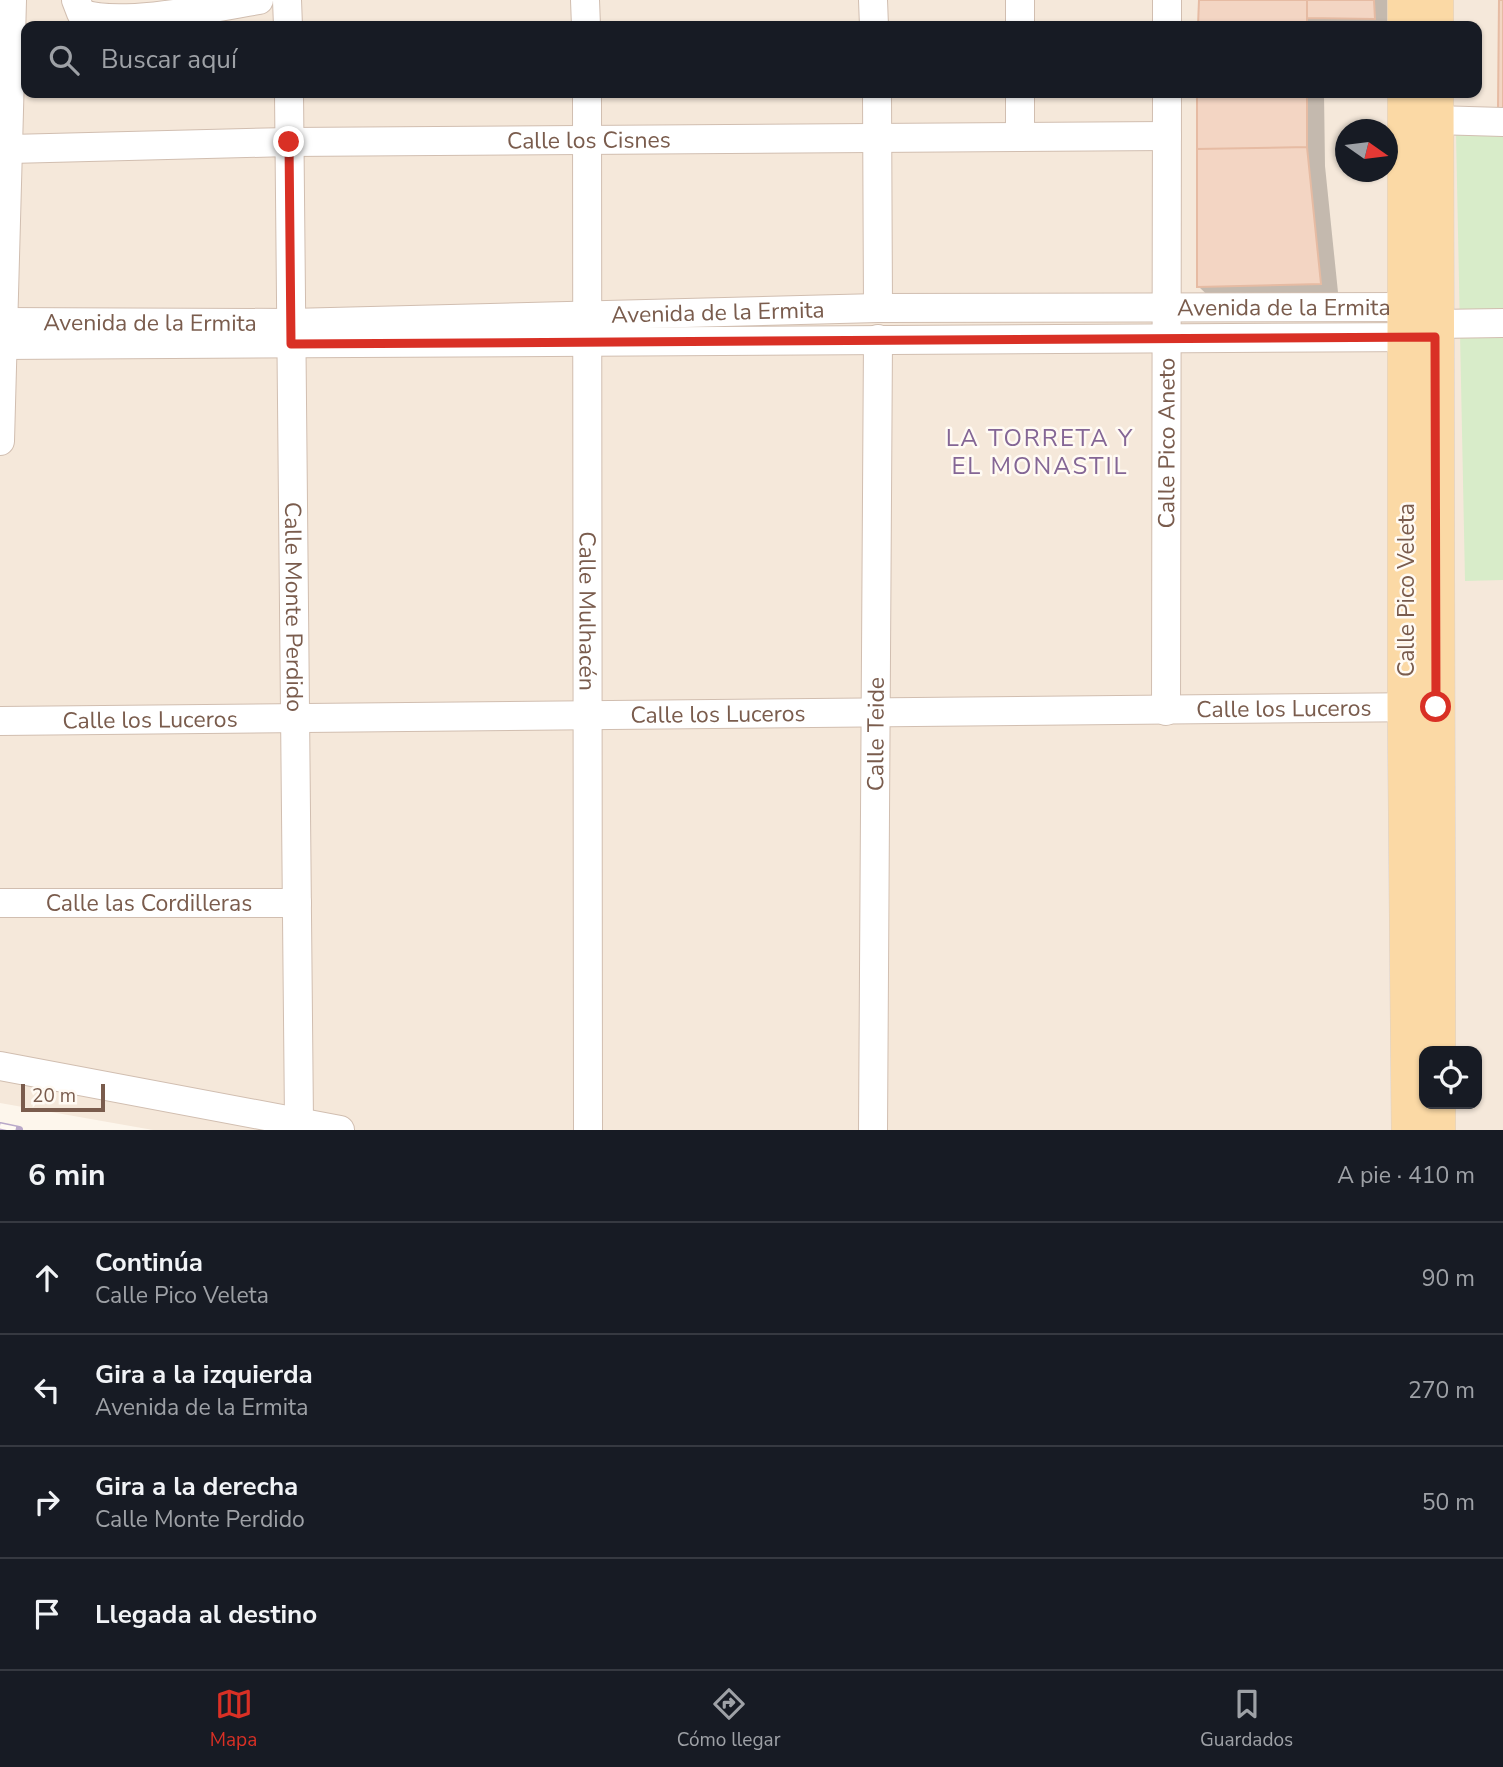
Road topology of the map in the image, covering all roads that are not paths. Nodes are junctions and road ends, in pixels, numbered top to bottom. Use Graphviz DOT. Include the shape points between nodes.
graph roads {
  1 [pos="12,0"];
  2 [pos="76,0"];
  3 [pos="259,0"];
  4 [pos="287,0"];
  5 [pos="585,0"];
  6 [pos="873,0"];
  7 [pos="1020,0"];
  8 [pos="1167,0"];
  9 [pos="1406,0"];
  10 [pos="1435,0"];
  11 [pos="288,21"];
  12 [pos="586,21"];
  13 [pos="874,21"];
  14 [pos="1020,21"];
  15 [pos="1167,21"];
  16 [pos="1406,21"];
  17 [pos="1435,21"];
  18 [pos="289,98"];
  19 [pos="587,98"];
  20 [pos="877,98"];
  21 [pos="1020,98"];
  22 [pos="1167,98"];
  23 [pos="1406,98"];
  24 [pos="1435,106"];
  25 [pos="1503,122"];
  26 [pos="1167,136"];
  27 [pos="1020,137"];
  28 [pos="878,138"];
  29 [pos="588,140"];
  30 [pos="289,142"];
  31 [pos="10,149"];
  32 [pos="878,308"];
  33 [pos="1167,309"];
  34 [pos="1424,322"];
  35 [pos="1503,323"];
  36 [pos="588,331"];
  37 [pos="2,334"];
  38 [pos="291,334"];
  39 [pos="1167,337"];
  40 [pos="878,339"];
  41 [pos="0,441"];
  42 [pos="1421,707"];
  43 [pos="1166,711"];
  44 [pos="874,712"];
  45 [pos="588,715"];
  46 [pos="295,718"];
  47 [pos="0,721"];
  48 [pos="0,903"];
  49 [pos="297,903"];
  50 [pos="1437,1046"];
  51 [pos="0,1066"];
  52 [pos="1437,1109"];
  53 [pos="299,1122"];
  54 [pos="340,1130"];
  55 [pos="587,1130"];
  56 [pos="873,1130"];
  57 [pos="1410,1130"];
  58 [pos="1437,1130"];
  1 -- 31 [label="street"];
  2 -- 3 [label="street" via="81,13 99,17 138,17"];
  4 -- 11 [label="street"];
  5 -- 12 [label="street"];
  6 -- 13 [label="street"];
  7 -- 14 [label="street"];
  8 -- 15 [label="street"];
  9 -- 16 [label="main road"];
  10 -- 17 [label="main road"];
  18 -- 30 [label="street, Calle Monte Perdido"];
  19 -- 29 [label="street, Calle Mulhacén"];
  20 -- 28 [label="street"];
  21 -- 27 [label="street"];
  22 -- 26 [label="street, Calle Pico Aneto"];
  23 -- 34 [label="main road, Calle Pico Veleta"];
  24 -- 25 [label="street"];
  24 -- 34 [label="main road, Calle Pico Veleta"];
  26 -- 27 [label="street, Calle los Cisnes"];
  26 -- 33 [label="street, Calle Pico Aneto"];
  27 -- 28 [label="street, Calle los Cisnes"];
  28 -- 29 [label="street, Calle los Cisnes"];
  28 -- 32 [label="street"];
  29 -- 30 [label="street, Calle los Cisnes"];
  29 -- 36 [label="street, Calle Mulhacén"];
  30 -- 31 [label="street, Calle los Cisnes"];
  30 -- 38 [label="street, Calle Monte Perdido"];
  31 -- 37 [label="street"];
  32 -- 33 [label="street, Avenida de la Ermita"];
  32 -- 36 [label="street, Avenida de la Ermita"];
  33 -- 34 [label="street, Avenida de la Ermita"];
  33 -- 39 [label="street, Calle Pico Aneto"];
  34 -- 35 [label="street"];
  34 -- 39 [label="street, Avenida de la Ermita"];
  34 -- 42 [label="main road, Calle Pico Veleta"];
  36 -- 38 [label="street, Avenida de la Ermita"];
  36 -- 40 [label="street, Avenida de la Ermita"];
  36 -- 45 [label="street, Calle Mulhacén"];
  37 -- 38 [label="street, Avenida de la Ermita"];
  37 -- 41 [label="street"];
  38 -- 46 [label="street, Calle Monte Perdido"];
  39 -- 40 [label="street, Avenida de la Ermita"];
  39 -- 43 [label="street, Calle Pico Aneto"];
  40 -- 44 [label="street, Calle Teide"];
  42 -- 43 [label="street, Calle los Luceros"];
  42 -- 50 [label="main road, Calle Pico Veleta"];
  42 -- 57 [label="main road, Calle Pico Veleta"];
  43 -- 44 [label="street, Calle los Luceros"];
  44 -- 45 [label="street, Calle los Luceros"];
  44 -- 56 [label="street, Calle Teide"];
  45 -- 46 [label="street, Calle los Luceros"];
  45 -- 55 [label="street, Calle Mulhacén"];
  46 -- 47 [label="street, Calle los Luceros"];
  46 -- 49 [label="street, Calle Monte Perdido"];
  48 -- 49 [label="street, Calle las Cordilleras"];
  49 -- 53 [label="street, Calle Monte Perdido"];
  51 -- 53 [label="street"];
  52 -- 58 [label="main road"];
  53 -- 54 [label="street"];
}
